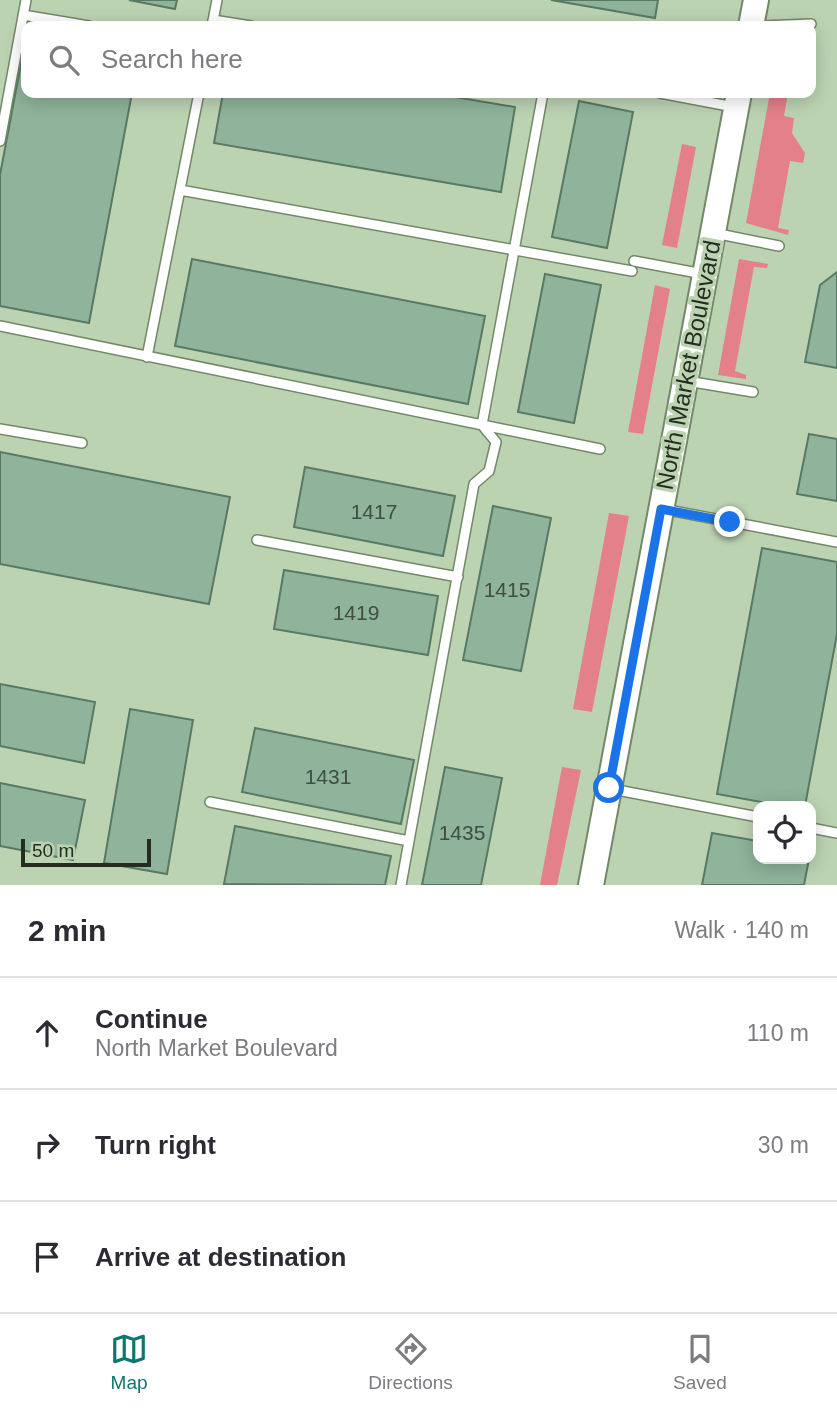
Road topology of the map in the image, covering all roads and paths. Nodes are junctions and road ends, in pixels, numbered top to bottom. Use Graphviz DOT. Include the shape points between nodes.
graph roads {
  1 [pos="26,0"];
  2 [pos="217,0"];
  3 [pos="756,0"];
  4 [pos="23,15"];
  5 [pos="22,21"];
  6 [pos="59,21"];
  7 [pos="213,21"];
  8 [pos="752,21"];
  9 [pos="21,26"];
  10 [pos="198,98"];
  11 [pos="543,98"];
  12 [pos="715,98"];
  13 [pos="737,100"];
  14 [pos="0,141"];
  15 [pos="180,190"];
  16 [pos="713,232"];
  17 [pos="779,246"];
  18 [pos="514,250"];
  19 [pos="634,261"];
  20 [pos="632,271"];
  21 [pos="705,274"];
  22 [pos="0,326"];
  23 [pos="147,356"];
  24 [pos="685,380"];
  25 [pos="753,392"];
  26 [pos="482,425"];
  27 [pos="0,429"];
  28 [pos="82,443"];
  29 [pos="600,449"];
  30 [pos="661,509"];
  31 [pos="257,540"];
  32 [pos="837,542"];
  33 [pos="458,577"];
  34 [pos="609,788"];
  35 [pos="210,802"];
  36 [pos="753,816"];
  37 [pos="816,829"];
  38 [pos="837,833"];
  39 [pos="409,841"];
  40 [pos="401,885"];
  41 [pos="591,885"];
  1 -- 4 [label="lane"];
  2 -- 7 [label="lane"];
  3 -- 8 [label="main road"];
  4 -- 5 [label="lane"];
  4 -- 6 [label="lane"];
  9 -- 14 [label="lane"];
  10 -- 15 [label="lane"];
  11 -- 18 [label="lane"];
  12 -- 13 [label="lane"];
  13 -- 16 [label="main road, North Market Boulevard"];
  15 -- 18 [label="lane"];
  15 -- 23 [label="lane"];
  16 -- 17 [label="lane"];
  16 -- 21 [label="main road, North Market Boulevard"];
  18 -- 20 [label="lane"];
  18 -- 26 [label="lane"];
  19 -- 21 [label="lane"];
  21 -- 24 [label="main road, North Market Boulevard"];
  22 -- 23 [label="lane"];
  23 -- 26 [label="lane"];
  24 -- 25 [label="lane"];
  24 -- 30 [label="main road, North Market Boulevard"];
  26 -- 29 [label="lane"];
  26 -- 33 [label="lane" via="496,442 489,471 474,484"];
  27 -- 28 [label="lane"];
  30 -- 32 [label="lane"];
  30 -- 34 [label="main road, North Market Boulevard"];
  31 -- 33 [label="lane"];
  33 -- 39 [label="lane"];
  34 -- 36 [label="lane"];
  34 -- 41 [label="main road, North Market Boulevard"];
  35 -- 39 [label="lane"];
  37 -- 38 [label="lane"];
  39 -- 40 [label="lane"];
}
